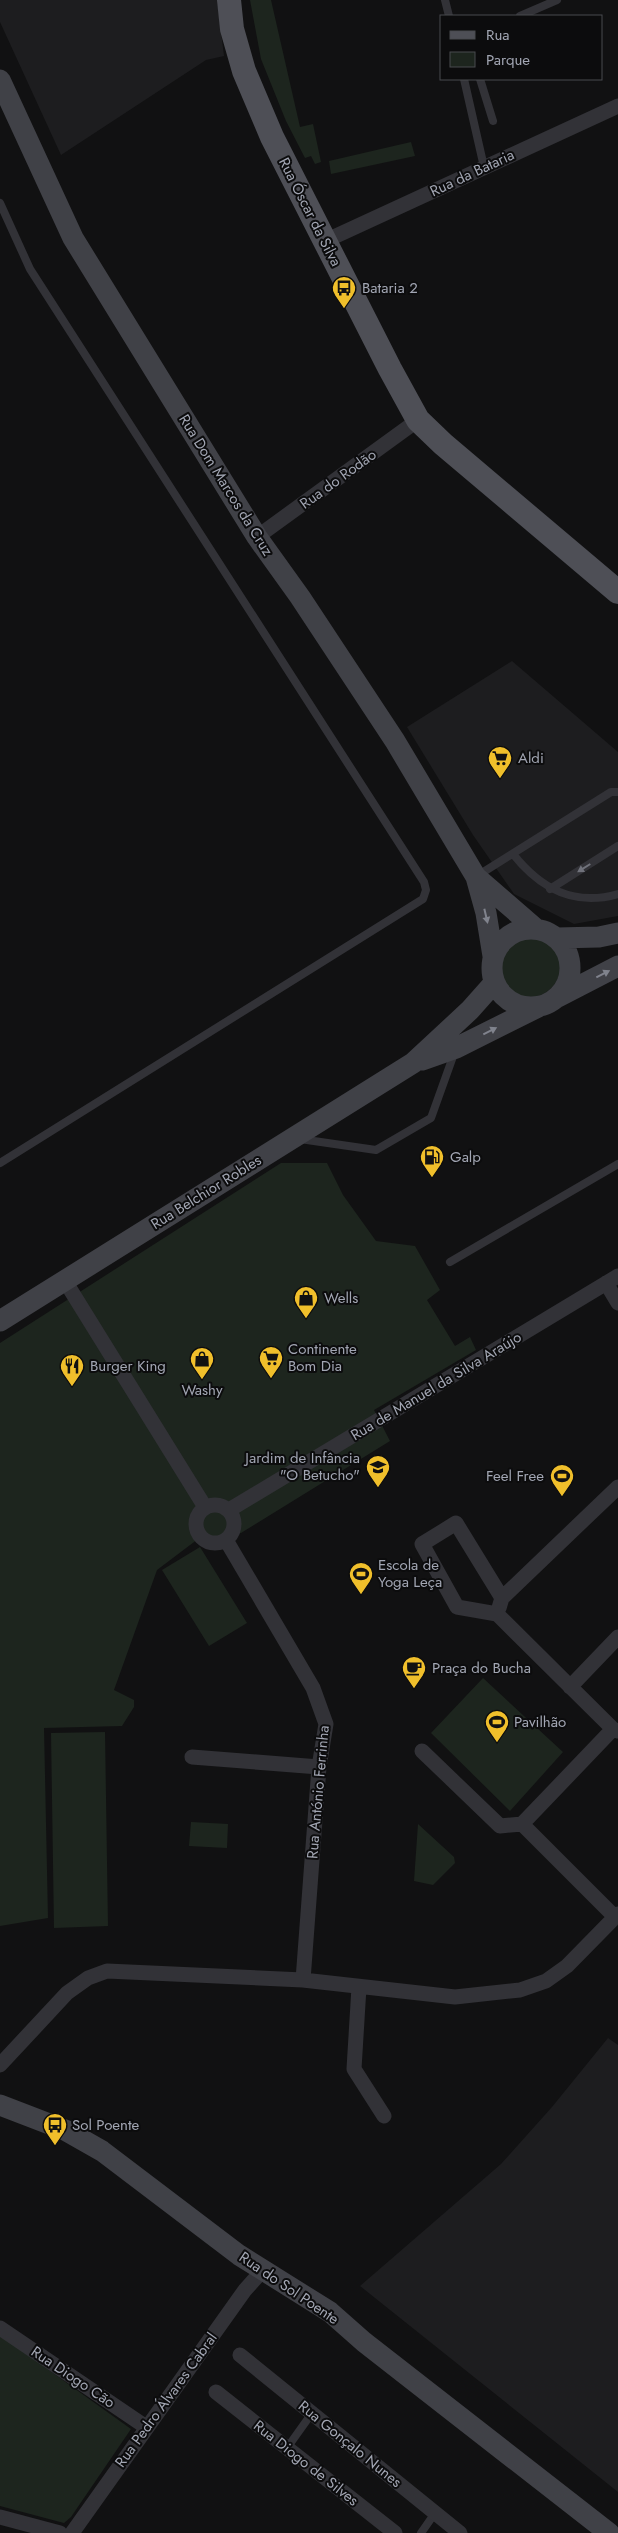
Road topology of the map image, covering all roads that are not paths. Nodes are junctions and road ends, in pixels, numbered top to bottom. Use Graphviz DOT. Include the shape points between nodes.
graph roads {
  1 [pos="229,0"];
  2 [pos="444,0"];
  3 [pos="557,0"];
  4 [pos="449,15"];
  5 [pos="522,15"];
  6 [pos="0,80"];
  7 [pos="464,80"];
  8 [pos="480,80"];
  9 [pos="618,106"];
  10 [pos="493,121"];
  11 [pos="484,167"];
  12 [pos="0,203"];
  13 [pos="325,241"];
  14 [pos="418,420"];
  15 [pos="257,537"];
  16 [pos="618,592"];
  17 [pos="618,792"];
  18 [pos="618,846"];
  19 [pos="513,854"];
  20 [pos="476,877"];
  21 [pos="550,889"];
  22 [pos="618,894"];
  23 [pos="536,929"];
  24 [pos="618,933"];
  25 [pos="557,938"];
  26 [pos="493,956"];
  27 [pos="618,966"];
  28 [pos="494,982"];
  29 [pos="557,997"];
  30 [pos="538,1007"];
  31 [pos="456,1048"];
  32 [pos="413,1063"];
  33 [pos="293,1138"];
  34 [pos="0,1163"];
  35 [pos="618,1164"];
  36 [pos="450,1262"];
  37 [pos="612,1280"];
  38 [pos="65,1281"];
  39 [pos="618,1304"];
  40 [pos="0,1321"];
  41 [pos="618,1487"];
  42 [pos="205,1507"];
  43 [pos="229,1510"];
  44 [pos="226,1540"];
  45 [pos="502,1598"];
  46 [pos="497,1614"];
  47 [pos="618,1638"];
  48 [pos="570,1688"];
  49 [pos="615,1730"];
  50 [pos="422,1751"];
  51 [pos="192,1758"];
  52 [pos="319,1767"];
  53 [pos="522,1824"];
  54 [pos="616,1915"];
  55 [pos="303,1980"];
  56 [pos="359,1987"];
  57 [pos="0,2065"];
  58 [pos="0,2105"];
  59 [pos="384,2116"];
  60 [pos="263,2270"];
  61 [pos="0,2328"];
  62 [pos="240,2355"];
  63 [pos="216,2392"];
  64 [pos="312,2414"];
  65 [pos="146,2427"];
  66 [pos="287,2448"];
  67 [pos="436,2513"];
  68 [pos="0,2517"];
  69 [pos="60,2533"];
  70 [pos="72,2533"];
  71 [pos="395,2533"];
  72 [pos="421,2533"];
  73 [pos="460,2533"];
  74 [pos="609,2533"];
  1 -- 13 [label="main road, Rua Óscar da Silva" via="232,29 244,71 272,137"];
  2 -- 4 [label="lane"];
  3 -- 5 [label="lane"];
  6 -- 15 [label="street, Rua Dom Marcos da Cruz" via="73,238"];
  7 -- 11 [label="lane"];
  8 -- 10 [label="lane"];
  9 -- 11 [label="street, Rua da Bataria"];
  11 -- 13 [label="street, Rua da Bataria"];
  12 -- 34 [label="lane" via="30,269 426,890 423,899"];
  13 -- 14 [label="main road, Rua Óscar da Silva"];
  14 -- 15 [label="street, Rua do Rodão"];
  14 -- 16 [label="main road, Rua Óscar da Silva"];
  15 -- 20 [label="street, Rua Dom Marcos da Cruz" via="395,741"];
  17 -- 19 [label="lane" via="612,792"];
  18 -- 21 [label="lane, one-way"];
  19 -- 20 [label="lane"];
  19 -- 21 [label="lane" via="526,871"];
  20 -- 23 [label="street, Rua Dom Marcos da Cruz"];
  20 -- 26 [label="street, Rua Dom Marcos da Cruz, one-way"];
  21 -- 22 [label="lane" via="579,897"];
  23 -- 25 [label="street"];
  23 -- 26 [label="street" via="525,929 505,938"];
  24 -- 25 [label="street"];
  25 -- 29 [label="street" via="569,957 570,967 564,988"];
  26 -- 28 [label="street"];
  29 -- 27 [label="street, one-way"];
  28 -- 30 [label="street" via="511,1003"];
  28 -- 32 [label="street, Rua Belchior Robles" via="470,1010"];
  29 -- 30 [label="street"];
  31 -- 30 [label="street, Rua Belchior Robles, one-way"];
  31 -- 32 [label="street, Rua Belchior Robles"];
  31 -- 33 [label="lane" via="431,1118 376,1150"];
  32 -- 33 [label="street, Rua Belchior Robles"];
  33 -- 38 [label="street, Rua Belchior Robles"];
  35 -- 36 [label="lane"];
  37 -- 39 [label="street"];
  37 -- 43 [label="street, Rua de Manuel da Silva Araújo"];
  38 -- 40 [label="street, Rua Belchior Robles"];
  38 -- 42 [label="street"];
  41 -- 45 [label="street"];
  42 -- 43 [label="street" via="217,1504"];
  42 -- 44 [label="street" via="196,1522 199,1534 208,1542"];
  43 -- 44 [label="street" via="234,1523"];
  44 -- 52 [label="street, Rua António Ferrinha" via="313,1688 326,1724"];
  45 -- 46 [label="street"];
  45 -- 46 [label="street" via="456,1523 422,1544 457,1607"];
  46 -- 48 [label="street"];
  47 -- 48 [label="street"];
  48 -- 49 [label="street"];
  49 -- 53 [label="street"];
  50 -- 53 [label="street" via="500,1826"];
  51 -- 52 [label="street"];
  52 -- 55 [label="street, Rua António Ferrinha"];
  53 -- 54 [label="street"];
  54 -- 56 [label="street" via="567,1966 546,1981 520,1990 455,1997"];
  55 -- 56 [label="street"];
  55 -- 57 [label="street" via="107,1971 88,1978 67,1993"];
  56 -- 59 [label="street" via="354,2069"];
  58 -- 60 [label="street, Rua do Sol Poente" via="65,2130 102,2151 238,2255"];
  60 -- 65 [label="street, Rua Pedro Álvares Cabral"];
  60 -- 74 [label="street, Rua do Sol Poente" via="330,2312"];
  61 -- 65 [label="street, Rua Diogo Cão"];
  62 -- 64 [label="street, Rua Gonçalo Nunes"];
  63 -- 66 [label="street, Rua Diogo de Silves"];
  64 -- 66 [label="lane"];
  64 -- 67 [label="street, Rua Gonçalo Nunes"];
  65 -- 70 [label="street, Rua Pedro Álvares Cabral"];
  66 -- 71 [label="street, Rua Diogo de Silves"];
  67 -- 72 [label="lane"];
  67 -- 73 [label="street, Rua Gonçalo Nunes"];
  68 -- 69 [label="street"];
}
